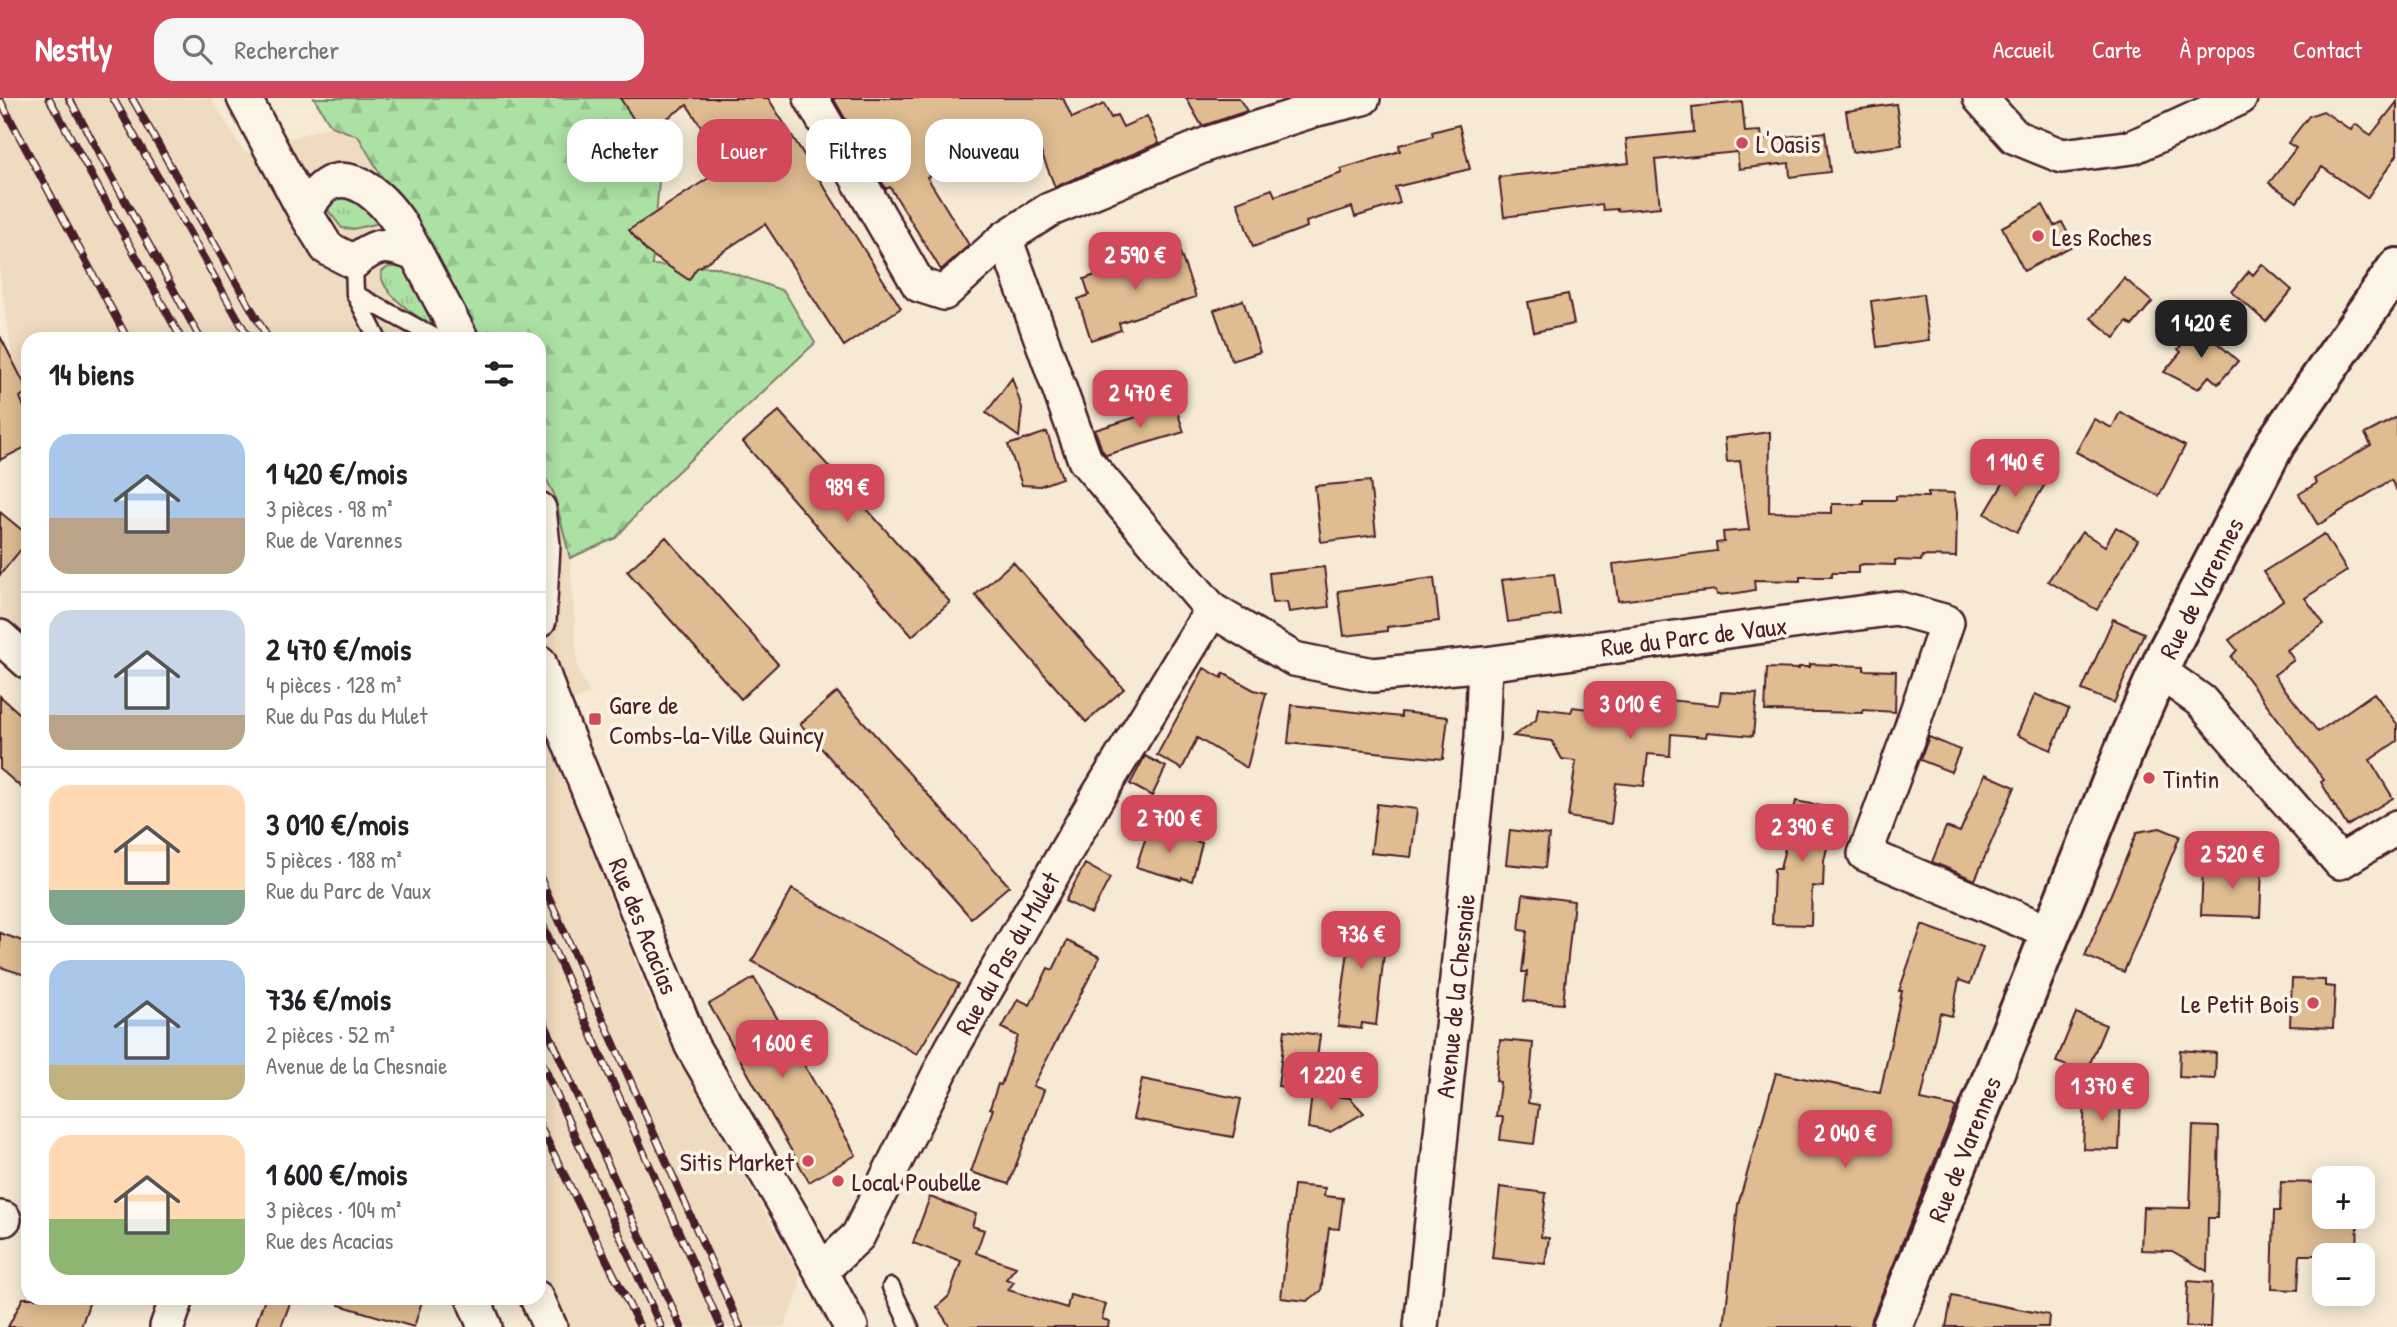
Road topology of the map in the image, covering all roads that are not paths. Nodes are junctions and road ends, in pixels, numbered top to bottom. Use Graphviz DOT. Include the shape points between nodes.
graph roads {
  1 [pos="244,98"];
  2 [pos="811,98"];
  3 [pos="1363,98"];
  4 [pos="1980,98"];
  5 [pos="2239,98"];
  6 [pos="306,214"];
  7 [pos="1005,238"];
  8 [pos="418,255"];
  9 [pos="354,262"];
  10 [pos="2397,268"];
  11 [pos="355,294"];
  12 [pos="374,332"];
  13 [pos="425,332"];
  14 [pos="458,332"];
  15 [pos="1212,610"];
  16 [pos="0,637"];
  17 [pos="21,656"];
  18 [pos="1485,664"];
  19 [pos="2159,671"];
  20 [pos="546,683"];
  21 [pos="2397,827"];
  22 [pos="2050,933"];
  23 [pos="821,1270"];
  24 [pos="891,1287"];
  25 [pos="175,1305"];
  26 [pos="475,1305"];
  27 [pos="540,1305"];
  28 [pos="167,1327"];
  29 [pos="485,1327"];
  30 [pos="550,1327"];
  31 [pos="851,1327"];
  32 [pos="910,1327"];
  33 [pos="1421,1327"];
  34 [pos="1892,1327"];
  1 -- 6 [label="street"];
  2 -- 7 [label="street" via="919,285 944,293"];
  3 -- 7 [label="street" via="1210,143 1049,210"];
  4 -- 5 [label="street" via="2015,137 2062,156 2133,148"];
  6 -- 8 [label="street" via="313,197 331,181 351,180 372,192 397,220"];
  6 -- 9 [label="street" via="327,248"];
  7 -- 15 [label="street" via="1085,460"];
  8 -- 9 [label="street" via="394,246 369,249"];
  8 -- 14 [label="street"];
  9 -- 11 [label="lane"];
  10 -- 19 [label="street, Rue de Varennes" via="2275,444"];
  11 -- 12 [label="lane"];
  11 -- 13 [label="lane"];
  15 -- 18 [label="street, Rue du Parc de Vaux" via="1294,659 1373,675"];
  15 -- 23 [label="street, Rue du Pas du Mulet" via="952,1048 858,1236"];
  16 -- 17 [label="street"];
  18 -- 22 [label="street, Rue du Parc de Vaux" via="1896,608 1947,622 1865,854"];
  18 -- 33 [label="street, Avenue de la Chesnaie" via="1482,737"];
  19 -- 21 [label="street" via="2201,701 2340,862"];
  19 -- 22 [label="street, Rue de Varennes"];
  20 -- 23 [label="street, Rue des Acacias" via="692,1046"];
  22 -- 34 [label="street, Rue de Varennes"];
  23 -- 31 [label="street, Rue des Acacias"];
  24 -- 32 [label="lane"];
  25 -- 28 [label="street"];
  26 -- 29 [label="street"];
  27 -- 30 [label="street"];
}
